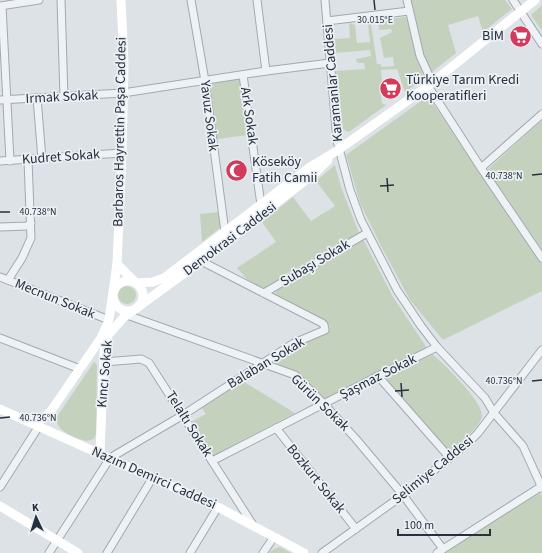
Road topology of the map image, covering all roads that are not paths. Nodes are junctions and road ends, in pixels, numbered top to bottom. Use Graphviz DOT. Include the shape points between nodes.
graph roads {
  1 [pos="39,0"];
  2 [pos="60,0"];
  3 [pos="121,0"];
  4 [pos="191,0"];
  5 [pos="257,0"];
  6 [pos="325,0"];
  7 [pos="407,0"];
  8 [pos="513,0"];
  9 [pos="536,0"];
  10 [pos="1,6"];
  11 [pos="409,11"];
  12 [pos="522,13"];
  13 [pos="327,21"];
  14 [pos="542,44"];
  15 [pos="330,63"];
  16 [pos="266,71"];
  17 [pos="243,75"];
  18 [pos="205,81"];
  19 [pos="430,84"];
  20 [pos="123,93"];
  21 [pos="64,96"];
  22 [pos="37,98"];
  23 [pos="3,100"];
  24 [pos="542,114"];
  25 [pos="338,150"];
  26 [pos="122,153"];
  27 [pos="42,159"];
  28 [pos="28,160"];
  29 [pos="10,161"];
  30 [pos="0,162"];
  31 [pos="481,168"];
  32 [pos="261,205"];
  33 [pos="31,223"];
  34 [pos="0,227"];
  35 [pos="225,232"];
  36 [pos="367,233"];
  37 [pos="542,258"];
  38 [pos="203,262"];
  39 [pos="117,264"];
  40 [pos="0,277"];
  41 [pos="8,280"];
  42 [pos="136,283"];
  43 [pos="113,293"];
  44 [pos="264,293"];
  45 [pos="137,309"];
  46 [pos="127,315"];
  47 [pos="109,320"];
  48 [pos="0,338"];
  49 [pos="438,347"];
  50 [pos="541,355"];
  51 [pos="104,362"];
  52 [pos="262,363"];
  53 [pos="80,369"];
  54 [pos="378,376"];
  55 [pos="324,404"];
  56 [pos="0,409"];
  57 [pos="51,411"];
  58 [pos="494,413"];
  59 [pos="183,415"];
  60 [pos="30,422"];
  61 [pos="39,426"];
  62 [pos="276,428"];
  63 [pos="52,432"];
  64 [pos="100,453"];
  65 [pos="110,458"];
  66 [pos="450,458"];
  67 [pos="212,461"];
  68 [pos="153,477"];
  69 [pos="0,487"];
  70 [pos="542,487"];
  71 [pos="403,495"];
  72 [pos="0,506"];
  73 [pos="218,507"];
  74 [pos="253,525"];
  75 [pos="356,529"];
  76 [pos="274,537"];
  77 [pos="57,541"];
  78 [pos="440,551"];
  79 [pos="49,553"];
  80 [pos="78,553"];
  81 [pos="107,553"];
  82 [pos="190,553"];
  83 [pos="263,553"];
  84 [pos="304,553"];
  85 [pos="322,553"];
  1 -- 10 [label="street"];
  2 -- 21 [label="street"];
  3 -- 20 [label="main road, Barbaros Hayrettin Paşa Caddesi"];
  4 -- 18 [label="street, Yavuz Sokak"];
  5 -- 16 [label="street"];
  6 -- 13 [label="street, Karamanlar Caddesi"];
  7 -- 11 [label="street"];
  8 -- 12 [label="street"];
  9 -- 12 [label="main road, Demokrasi Caddesi"];
  10 -- 23 [label="street"];
  11 -- 13 [label="street"];
  11 -- 19 [label="street"];
  12 -- 14 [label="street"];
  12 -- 19 [label="main road, Demokrasi Caddesi"];
  13 -- 15 [label="street, Karamanlar Caddesi"];
  15 -- 16 [label="street, Irmak Sokak"];
  15 -- 25 [label="street, Karamanlar Caddesi"];
  16 -- 17 [label="street, Irmak Sokak"];
  17 -- 18 [label="street, Irmak Sokak"];
  17 -- 32 [label="street, Ark Sokak"];
  18 -- 20 [label="street, Irmak Sokak"];
  18 -- 35 [label="street, Yavuz Sokak"];
  19 -- 25 [label="main road, Demokrasi Caddesi"];
  19 -- 31 [label="street"];
  20 -- 21 [label="street, Irmak Sokak"];
  20 -- 26 [label="main road, Barbaros Hayrettin Paşa Caddesi"];
  21 -- 22 [label="street, Irmak Sokak"];
  22 -- 23 [label="street, Irmak Sokak"];
  22 -- 27 [label="street"];
  23 -- 29 [label="street"];
  24 -- 31 [label="street"];
  25 -- 32 [label="main road, Demokrasi Caddesi" via="310,167"];
  25 -- 36 [label="street, Karamanlar Caddesi"];
  25 -- 38 [label="main road, Demokrasi Caddesi" via="315,173"];
  26 -- 27 [label="street, Kudret Sokak"];
  26 -- 39 [label="main road, Barbaros Hayrettin Paşa Caddesi"];
  27 -- 28 [label="street, Kudret Sokak"];
  28 -- 29 [label="street, Kudret Sokak"];
  28 -- 33 [label="street"];
  29 -- 30 [label="street, Kudret Sokak"];
  31 -- 37 [label="street"];
  32 -- 35 [label="main road, Demokrasi Caddesi"];
  33 -- 34 [label="street" via="28,226"];
  33 -- 41 [label="street" via="29,244"];
  35 -- 42 [label="main road, Demokrasi Caddesi" via="164,278 153,282"];
  36 -- 44 [label="street, Subaşı Sokak"];
  36 -- 49 [label="street, Karamanlar Caddesi" via="397,290"];
  38 -- 44 [label="street, Balaban Sokak"];
  38 -- 45 [label="main road, Demokrasi Caddesi"];
  39 -- 42 [label="main road"];
  39 -- 43 [label="main road, Barbaros Hayrettin Paşa Caddesi"];
  40 -- 41 [label="street, Mecnun Sokak"];
  41 -- 47 [label="street, Mecnun Sokak"];
  42 -- 43 [label="main road" via="122,282"];
  42 -- 45 [label="main road" via="143,296"];
  43 -- 45 [label="main road" via="115,303 122,309"];
  43 -- 47 [label="main road"];
  44 -- 52 [label="street, Balaban Sokak" via="322,323 325,328 322,332 294,343"];
  45 -- 46 [label="main road, Kıncı Sokak"];
  46 -- 51 [label="main road, Kıncı Sokak" via="108,335"];
  46 -- 52 [label="street, Gürün Sokak"];
  47 -- 53 [label="main road" via="101,338"];
  48 -- 53 [label="street"];
  49 -- 54 [label="street, Şaşmaz Sokak"];
  49 -- 58 [label="street, Karamanlar Caddesi" via="485,398"];
  50 -- 58 [label="street, Selimiye Caddesi"];
  51 -- 59 [label="street, Telaltı Sokak" via="141,359 150,363"];
  51 -- 64 [label="main road, Kıncı Sokak"];
  52 -- 55 [label="street, Gürün Sokak" via="295,375"];
  52 -- 59 [label="street, Balaban Sokak"];
  53 -- 57 [label="main road"];
  54 -- 55 [label="street, Şaşmaz Sokak"];
  54 -- 66 [label="street"];
  55 -- 62 [label="street, Şaşmaz Sokak"];
  55 -- 71 [label="street, Gürün Sokak"];
  56 -- 60 [label="main road, Nazım Demirci Caddesi"];
  57 -- 60 [label="main road" via="42,419"];
  57 -- 63 [label="main road"];
  58 -- 66 [label="street, Selimiye Caddesi" via="478,433"];
  58 -- 70 [label="street, Karamanlar Caddesi" via="523,446"];
  59 -- 65 [label="street, Balaban Sokak"];
  59 -- 67 [label="street, Telaltı Sokak"];
  60 -- 61 [label="main road, Nazım Demirci Caddesi"];
  61 -- 63 [label="main road, Nazım Demirci Caddesi"];
  61 -- 69 [label="street"];
  62 -- 67 [label="street, Şaşmaz Sokak"];
  62 -- 75 [label="street, Bozkurt Sokak"];
  63 -- 64 [label="main road, Nazım Demirci Caddesi"];
  64 -- 65 [label="main road, Nazım Demirci Caddesi"];
  65 -- 68 [label="main road, Nazım Demirci Caddesi"];
  65 -- 77 [label="street"];
  66 -- 71 [label="street, Selimiye Caddesi"];
  67 -- 74 [label="street, Telaltı Sokak"];
  68 -- 73 [label="main road, Nazım Demirci Caddesi"];
  68 -- 81 [label="street"];
  70 -- 78 [label="street"];
  71 -- 75 [label="street, Selimiye Caddesi"];
  71 -- 78 [label="street, Gürün Sokak"];
  72 -- 77 [label="main road"];
  73 -- 74 [label="main road, Nazım Demirci Caddesi"];
  73 -- 82 [label="street"];
  74 -- 76 [label="main road, Nazım Demirci Caddesi"];
  75 -- 85 [label="street, Selimiye Caddesi"];
  76 -- 83 [label="street"];
  76 -- 84 [label="main road, Nazım Demirci Caddesi"];
  77 -- 79 [label="street"];
  77 -- 80 [label="main road"];
}
